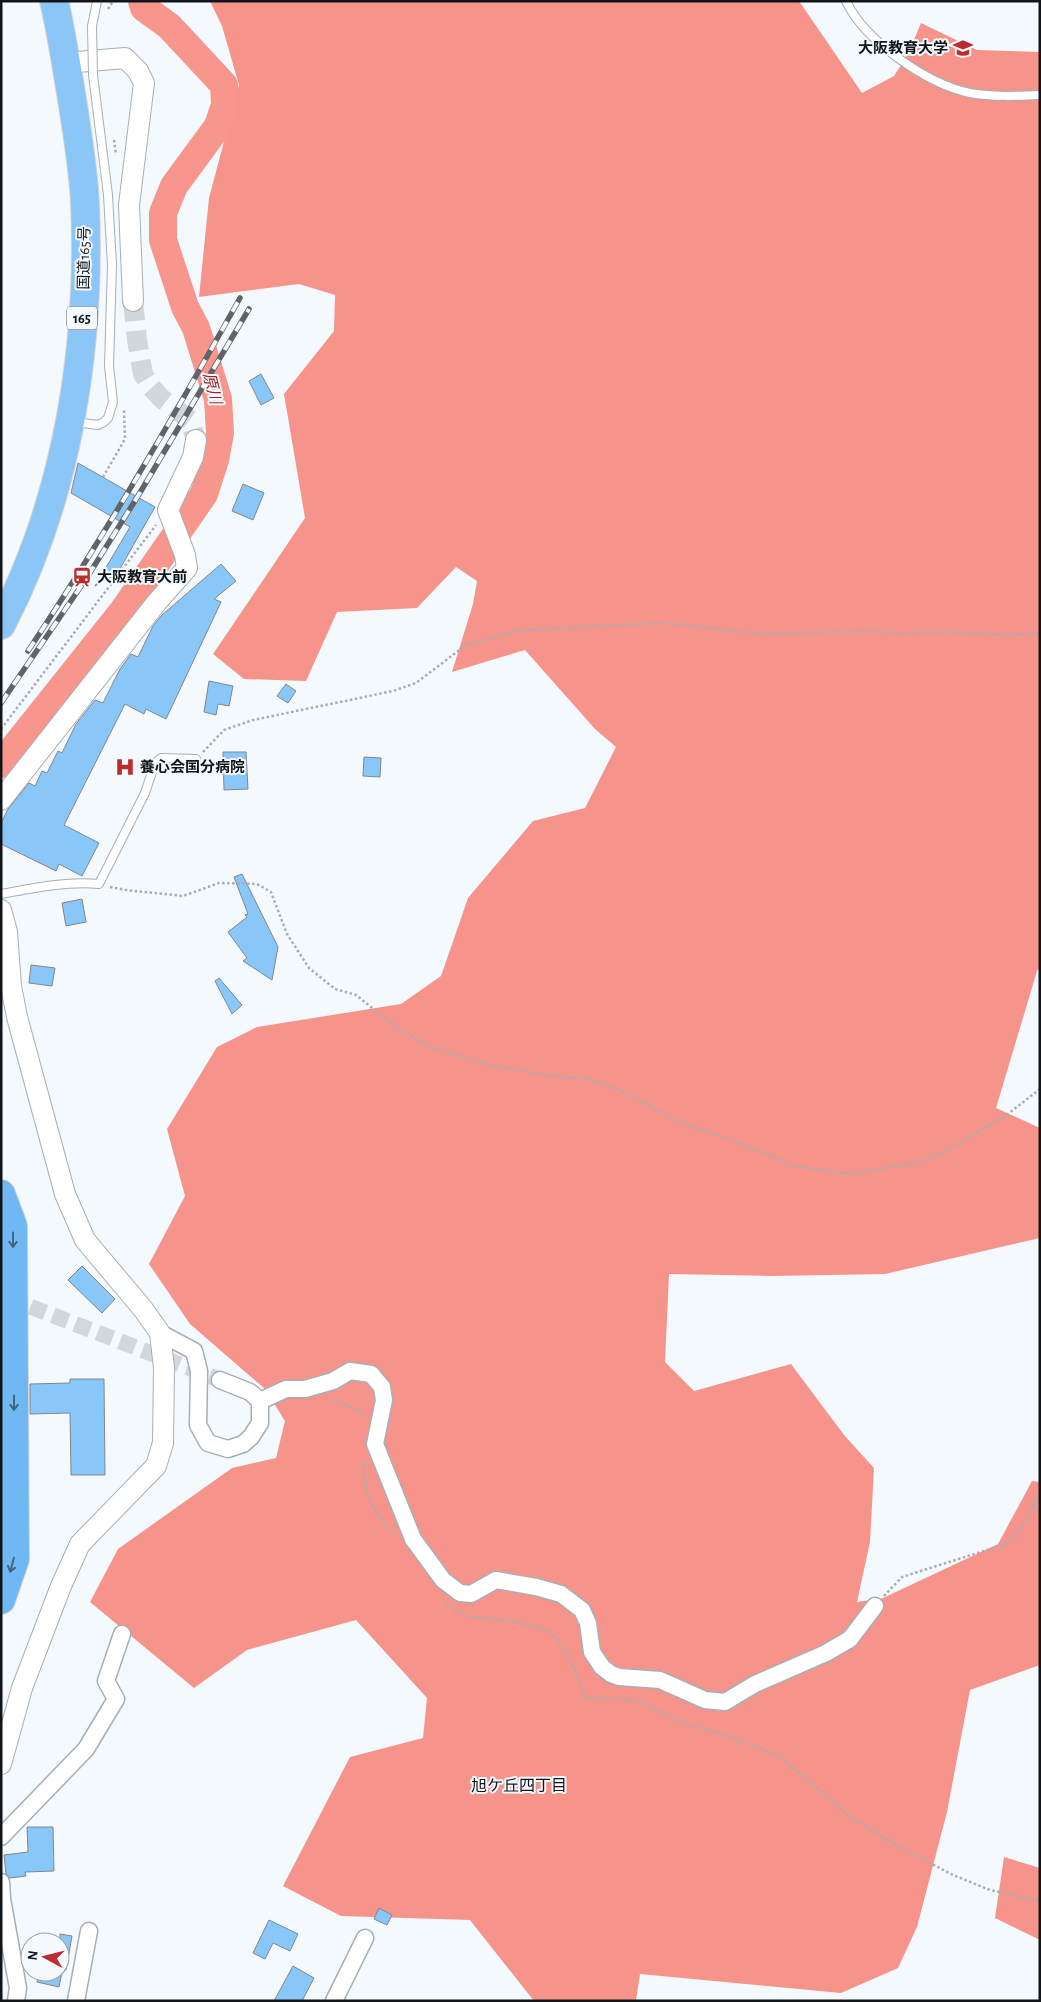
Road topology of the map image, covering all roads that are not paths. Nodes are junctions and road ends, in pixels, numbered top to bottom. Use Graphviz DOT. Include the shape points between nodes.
graph roads {
  1 [pos="54,1"];
  2 [pos="97,1"];
  3 [pos="846,1"];
  4 [pos="66,63"];
  5 [pos="1040,95"];
  6 [pos="133,301"];
  7 [pos="71,422"];
  8 [pos="196,440"];
  9 [pos="1,625"];
  10 [pos="196,759"];
  11 [pos="1,800"];
  12 [pos="1,894"];
  13 [pos="1,910"];
  14 [pos="1,1194"];
  15 [pos="160,1333"];
  16 [pos="220,1380"];
  17 [pos="260,1401"];
  18 [pos="1,1600"];
  19 [pos="875,1606"];
  20 [pos="122,1634"];
  21 [pos="1,1764"];
  22 [pos="1,1837"];
  23 [pos="1,1882"];
  24 [pos="89,1931"];
  25 [pos="365,1938"];
  26 [pos="16,2001"];
  27 [pos="76,2001"];
  28 [pos="334,2001"];
  1 -- 4 [label="highway, 国道165号 / 165"];
  2 -- 7 [label="lane, bridge" via="92,26 93,67 108,195 112,265 109,366 113,402 108,418 98,425"];
  3 -- 5 [label="lane" via="871,34 901,62 940,83 970,93"];
  4 -- 6 [label="street" via="125,58 144,83 129,206"];
  4 -- 7 [label="highway, 国道165号 / 165" via="82,165 85,242 79,358"];
  7 -- 9 [label="highway, 国道165号 / 165" via="33,557"];
  8 -- 11 [label="street" via="193,457 168,510 187,568"];
  10 -- 12 [label="lane" via="161,758 155,762 145,793 99,884 50,884"];
  13 -- 15 [label="street" via="7,932 10,986 16,1017 65,1194 85,1240"];
  14 -- 18 [label="highway, one-way" via="13,1226 15,1559"];
  15 -- 17 [label="street" via="194,1351 199,1372 198,1425 208,1443 228,1449 247,1441 260,1423"];
  15 -- 21 [label="street" via="164,1368 163,1443 156,1466 80,1544 22,1688"];
  16 -- 17 [label="street" via="250,1392"];
  17 -- 19 [label="street" via="286,1389 305,1389 333,1381 350,1371 371,1374 382,1387 384,1400 375,1444 413,1539 442,1580 460,1593 471,1594 496,1580 560,1594 582,1610 588,1623 592,1652 602,1667 619,1677 660,1680 705,1700 725,1702 755,1684 850,1639"];
  20 -- 22 [label="street" via="106,1681 116,1699 86,1748"];
  23 -- 26 [label="street" via="18,1988"];
  24 -- 27 [label="street"];
  25 -- 28 [label="street"];
}
